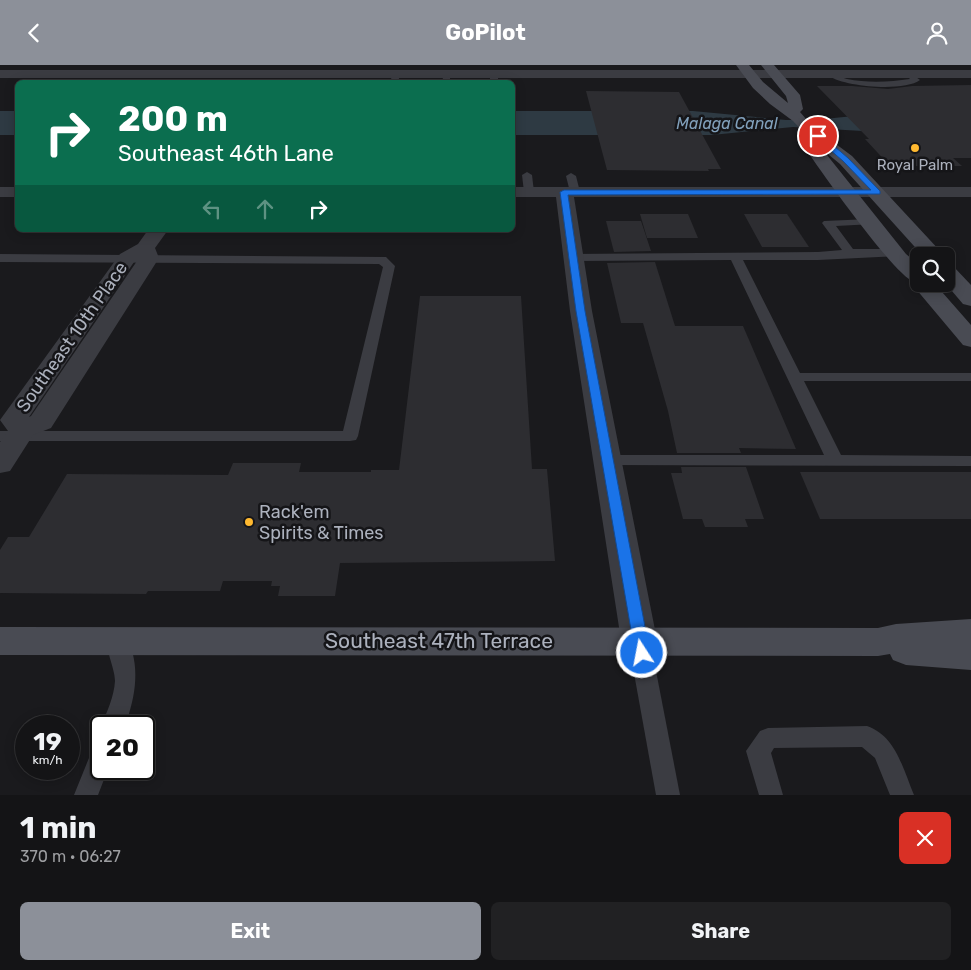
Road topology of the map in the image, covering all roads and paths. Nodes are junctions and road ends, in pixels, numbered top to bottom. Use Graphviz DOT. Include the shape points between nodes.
graph roads {
  1 [pos="178,69"];
  2 [pos="554,69"];
  3 [pos="746,69"];
  4 [pos="771,69"];
  5 [pos="361,73"];
  6 [pos="0,74"];
  7 [pos="971,74"];
  8 [pos="395,78"];
  9 [pos="803,124"];
  10 [pos="523,187"];
  11 [pos="570,187"];
  12 [pos="0,192"];
  13 [pos="15,192"];
  14 [pos="846,192"];
  15 [pos="877,192"];
  16 [pos="971,192"];
  17 [pos="870,222"];
  18 [pos="157,232"];
  19 [pos="926,247"];
  20 [pos="147,253"];
  21 [pos="850,253"];
  22 [pos="895,253"];
  23 [pos="736,256"];
  24 [pos="574,257"];
  25 [pos="0,258"];
  26 [pos="127,258"];
  27 [pos="910,268"];
  28 [pos="955,280"];
  29 [pos="931,292"];
  30 [pos="971,299"];
  31 [pos="84,318"];
  32 [pos="111,318"];
  33 [pos="971,340"];
  34 [pos="90,349"];
  35 [pos="62,350"];
  36 [pos="794,377"];
  37 [pos="971,377"];
  38 [pos="14,434"];
  39 [pos="608,460"];
  40 [pos="835,460"];
  41 [pos="971,461"];
  42 [pos="0,464"];
  43 [pos="971,633"];
  44 [pos="639,640"];
  45 [pos="0,641"];
  46 [pos="118,641"];
  47 [pos="878,642"];
  48 [pos="971,655"];
  49 [pos="117,715"];
  50 [pos="92,780"];
  51 [pos="86,795"];
  52 [pos="668,795"];
  53 [pos="771,795"];
  54 [pos="902,795"];
  1 -- 5 [label="street"];
  1 -- 6 [label="street"];
  2 -- 3 [label="street"];
  2 -- 8 [label="street"];
  3 -- 4 [label="street"];
  3 -- 9 [label="street" via="769,96"];
  4 -- 7 [label="street" via="832,74"];
  4 -- 9 [label="street" via="793,95"];
  5 -- 8 [label="street"];
  9 -- 14 [label="street" via="812,148"];
  9 -- 15 [label="street"];
  10 -- 11 [label="street"];
  11 -- 14 [label="street"];
  11 -- 24 [label="street"];
  12 -- 13 [label="street"];
  14 -- 15 [label="street"];
  14 -- 17 [label="street"];
  15 -- 16 [label="street"];
  15 -- 19 [label="street"];
  17 -- 21 [label="lane" via="828,223"];
  17 -- 22 [label="street"];
  18 -- 20 [label="street, Southeast 10th Place"];
  20 -- 26 [label="street, Southeast 10th Place"];
  20 -- 32 [label="street, Southeast 10th Place"];
  20 -- 38 [label="lane" via="382,260 389,266 350,436"];
  21 -- 22 [label="lane"];
  21 -- 23 [label="lane"];
  22 -- 27 [label="street"];
  23 -- 24 [label="lane"];
  23 -- 36 [label="lane"];
  24 -- 39 [label="street"];
  25 -- 26 [label="lane"];
  26 -- 31 [label="street, Southeast 10th Place"];
  28 -- 30 [label="street"];
  29 -- 33 [label="street"];
  31 -- 32 [label="lane"];
  31 -- 35 [label="street, Southeast 10th Place"];
  32 -- 34 [label="street, Southeast 10th Place"];
  34 -- 35 [label="lane"];
  34 -- 38 [label="street, Southeast 10th Place" via="41,422"];
  35 -- 38 [label="street, Southeast 10th Place" via="13,421"];
  36 -- 37 [label="lane"];
  36 -- 40 [label="lane"];
  38 -- 42 [label="street, Southeast 10th Place"];
  39 -- 40 [label="lane"];
  39 -- 44 [label="street"];
  40 -- 41 [label="lane"];
  43 -- 47 [label="street, Southeast 47th Terrace"];
  44 -- 46 [label="street, Southeast 47th Terrace"];
  44 -- 47 [label="street, Southeast 47th Terrace"];
  44 -- 52 [label="lane"];
  45 -- 46 [label="street, Southeast 47th Terrace"];
  46 -- 49 [label="lane" via="126,680"];
  47 -- 48 [label="street, Southeast 47th Terrace" via="902,649"];
  50 -- 51 [label="lane"];
  53 -- 54 [label="lane" via="758,751 768,738 867,736 884,751"];
}
